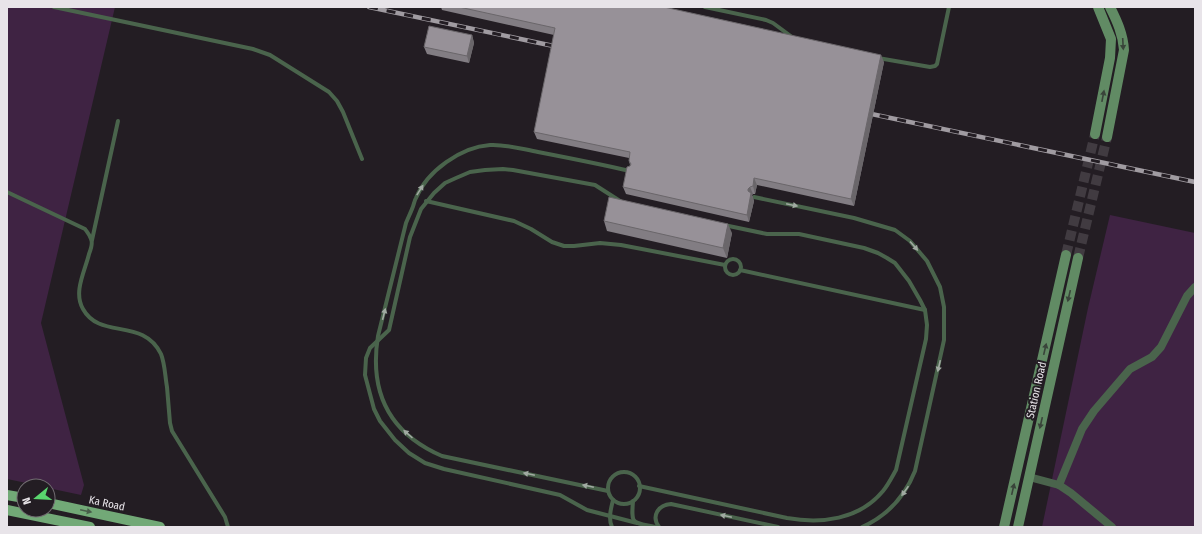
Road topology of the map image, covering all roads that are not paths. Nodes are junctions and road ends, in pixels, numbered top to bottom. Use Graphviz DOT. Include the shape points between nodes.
graph roads {
  1 [pos="54,7"];
  2 [pos="705,7"];
  3 [pos="949,7"];
  4 [pos="1098,7"];
  5 [pos="1110,7"];
  6 [pos="798,40"];
  7 [pos="870,56"];
  8 [pos="118,121"];
  9 [pos="1095,134"];
  10 [pos="1106,137"];
  11 [pos="362,159"];
  12 [pos="630,171"];
  13 [pos="7,192"];
  14 [pos="754,197"];
  15 [pos="426,202"];
  16 [pos="624,202"];
  17 [pos="720,224"];
  18 [pos="92,240"];
  19 [pos="1066,255"];
  20 [pos="1078,258"];
  21 [pos="725,265"];
  22 [pos="740,270"];
  23 [pos="1195,288"];
  24 [pos="925,310"];
  25 [pos="1029,476"];
  26 [pos="1059,485"];
  27 [pos="639,486"];
  28 [pos="608,491"];
  29 [pos="613,500"];
  30 [pos="632,501"];
  31 [pos="56,505"];
  32 [pos="7,510"];
  33 [pos="611,517"];
  34 [pos="637,523"];
  35 [pos="90,527"];
  36 [pos="160,527"];
  37 [pos="228,527"];
  38 [pos="612,527"];
  39 [pos="654,527"];
  40 [pos="659,527"];
  41 [pos="778,527"];
  42 [pos="862,527"];
  43 [pos="1004,527"];
  44 [pos="1018,527"];
  45 [pos="1112,527"];
  1 -- 11 [label="lane" via="270,55 329,92 337,101"];
  2 -- 6 [label="lane" via="766,20"];
  3 -- 7 [label="lane" via="935,66"];
  9 -- 4 [label="street, one-way" via="1111,49 1111,39"];
  5 -- 10 [label="street, one-way" via="1120,29 1124,50"];
  8 -- 18 [label="lane"];
  28 -- 12 [label="lane, one-way" via="442,456 416,442 390,414 377,380 376,352 406,223 422,187 441,166 458,154 490,145"];
  13 -- 18 [label="lane" via="85,229"];
  14 -- 42 [label="lane, one-way" via="854,218 895,230 910,241 927,261 940,287 944,307 944,340 915,471 894,506 881,517"];
  15 -- 16 [label="lane" via="445,183 456,178 470,172 503,169 595,185"];
  15 -- 21 [label="lane" via="514,221 564,246 600,243 621,245"];
  15 -- 33 [label="lane" via="410,237 389,330 370,348 366,358 365,375 374,409 380,420 395,440 425,463 560,495 587,510"];
  17 -- 24 [label="lane" via="767,234 800,234 878,253 896,263"];
  18 -- 37 [label="lane" via="79,291 83,310 98,324 133,331 156,346 164,366 172,431 225,517"];
  43 -- 19 [label="street, one-way"];
  20 -- 25 [label="street, Station Road, one-way"];
  21 -- 22 [label="lane" via="725,271 732,275"];
  21 -- 22 [label="lane" via="727,261 735,259 739,262"];
  22 -- 24 [label="lane"];
  23 -- 26 [label="street" via="1187,296 1161,347 1152,357 1130,369 1094,411 1082,429"];
  24 -- 27 [label="lane" via="926,339 896,470 883,492 861,510 832,520 802,520"];
  25 -- 26 [label="street"];
  25 -- 44 [label="street, Station Road"];
  26 -- 45 [label="street"];
  27 -- 28 [label="lane" via="636,478 628,472 622,472 610,480"];
  27 -- 30 [label="lane" via="639,493"];
  28 -- 29 [label="lane"];
  29 -- 30 [label="lane" via="622,504"];
  29 -- 33 [label="lane"];
  30 -- 34 [label="lane" via="632,518"];
  31 -- 36 [label="main road, Ka Road, one-way"];
  32 -- 35 [label="main road"];
  33 -- 34 [label="lane"];
  33 -- 38 [label="lane"];
  34 -- 39 [label="lane"];
  41 -- 40 [label="lane, one-way" via="668,504 657,511 656,521"];
}
